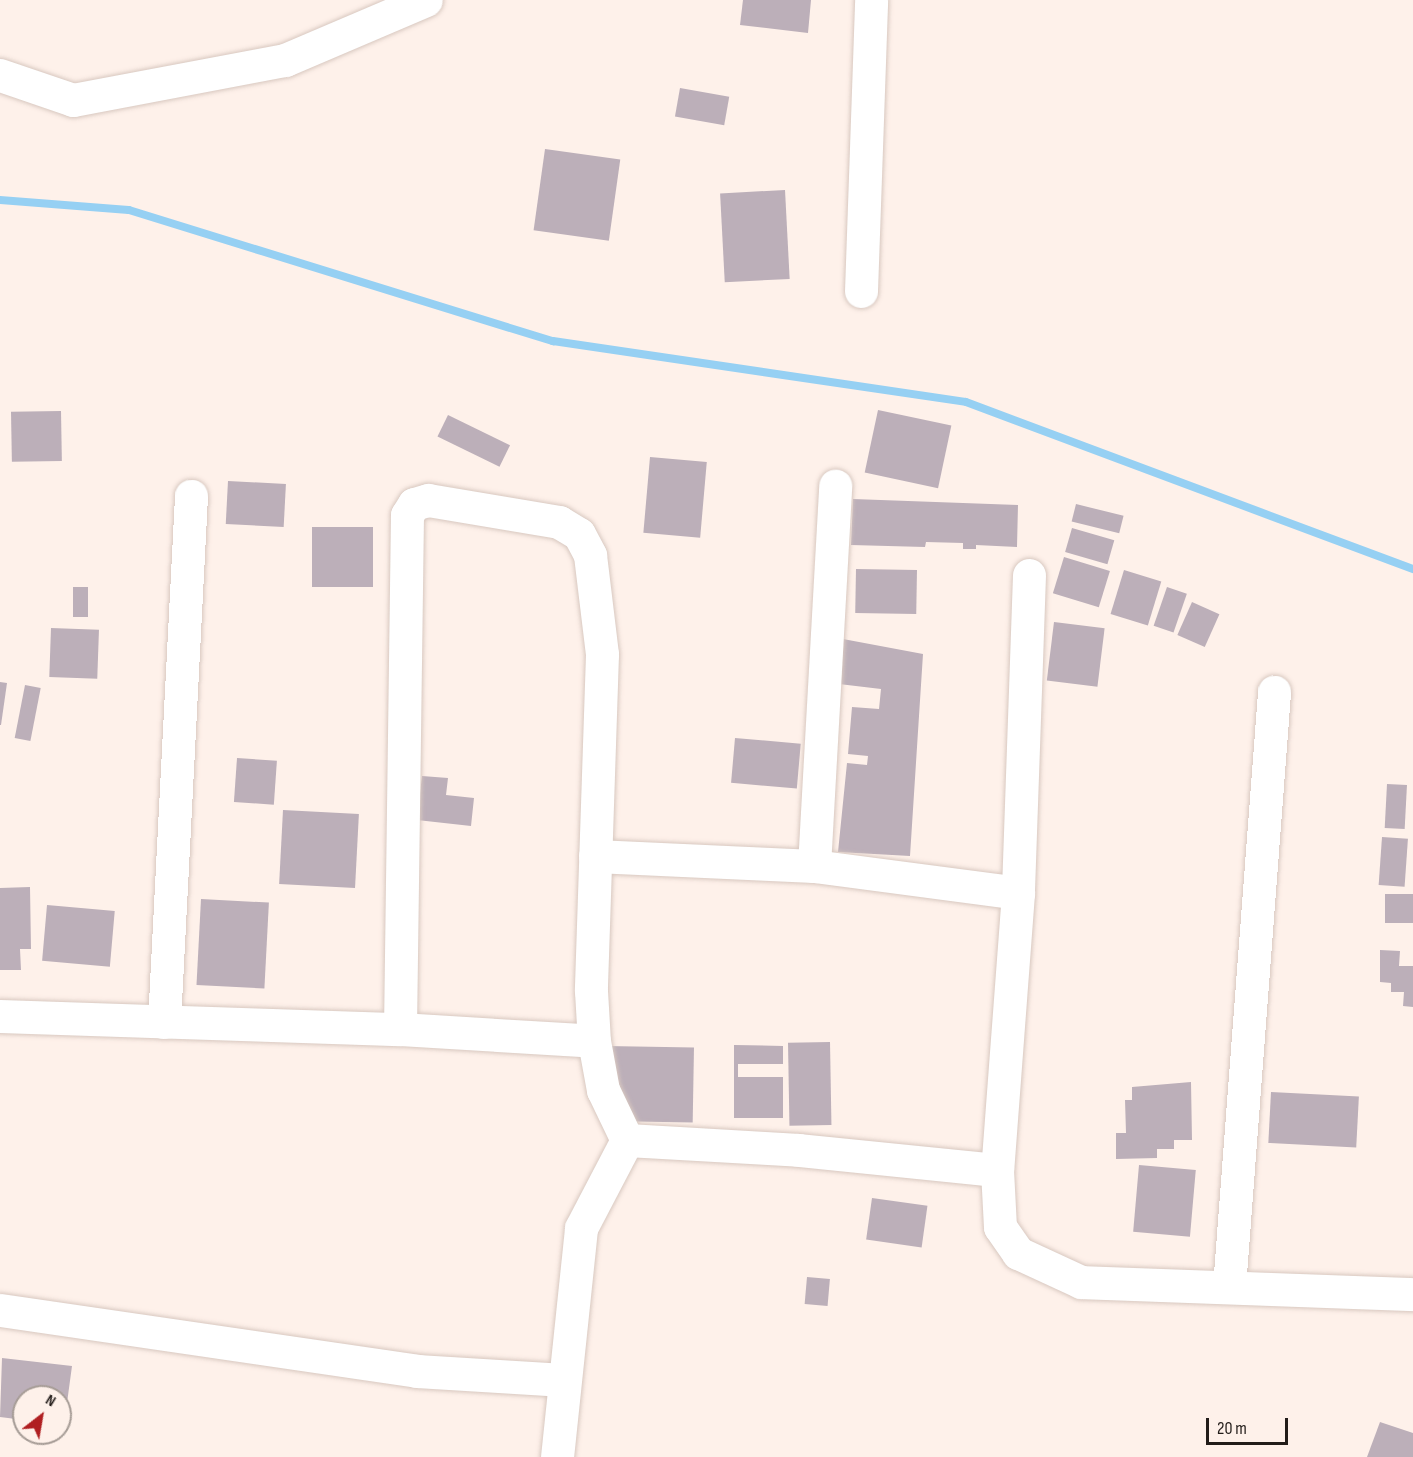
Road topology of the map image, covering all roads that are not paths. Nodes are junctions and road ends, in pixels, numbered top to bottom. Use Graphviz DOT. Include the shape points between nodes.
graph roads {
  1 [pos="426,0"];
  2 [pos="871,0"];
  3 [pos="0,75"];
  4 [pos="861,291"];
  5 [pos="835,486"];
  6 [pos="191,496"];
  7 [pos="1029,575"];
  8 [pos="1274,692"];
  9 [pos="595,856"];
  10 [pos="814,866"];
  11 [pos="1018,893"];
  12 [pos="0,1016"];
  13 [pos="164,1022"];
  14 [pos="399,1029"];
  15 [pos="594,1041"];
  16 [pos="627,1140"];
  17 [pos="997,1170"];
  18 [pos="1229,1287"];
  19 [pos="1413,1294"];
  20 [pos="0,1310"];
  21 [pos="564,1380"];
  22 [pos="557,1457"];
  1 -- 3 [label="street" via="285,60 73,100"];
  2 -- 4 [label="street"];
  5 -- 10 [label="street"];
  6 -- 13 [label="street"];
  7 -- 11 [label="street"];
  8 -- 18 [label="street"];
  9 -- 10 [label="street"];
  9 -- 14 [label="street" via="602,654 590,555 579,534 559,522 428,500 414,504 407,515"];
  9 -- 15 [label="street"];
  10 -- 11 [label="street"];
  11 -- 17 [label="street"];
  12 -- 13 [label="street"];
  13 -- 14 [label="street"];
  14 -- 15 [label="street"];
  15 -- 16 [label="street" via="603,1090"];
  16 -- 17 [label="street" via="799,1150"];
  16 -- 21 [label="street" via="581,1228"];
  17 -- 18 [label="street" via="1000,1227 1018,1253 1045,1269 1081,1282"];
  18 -- 19 [label="street"];
  20 -- 21 [label="street" via="417,1371"];
  21 -- 22 [label="street"];
}
